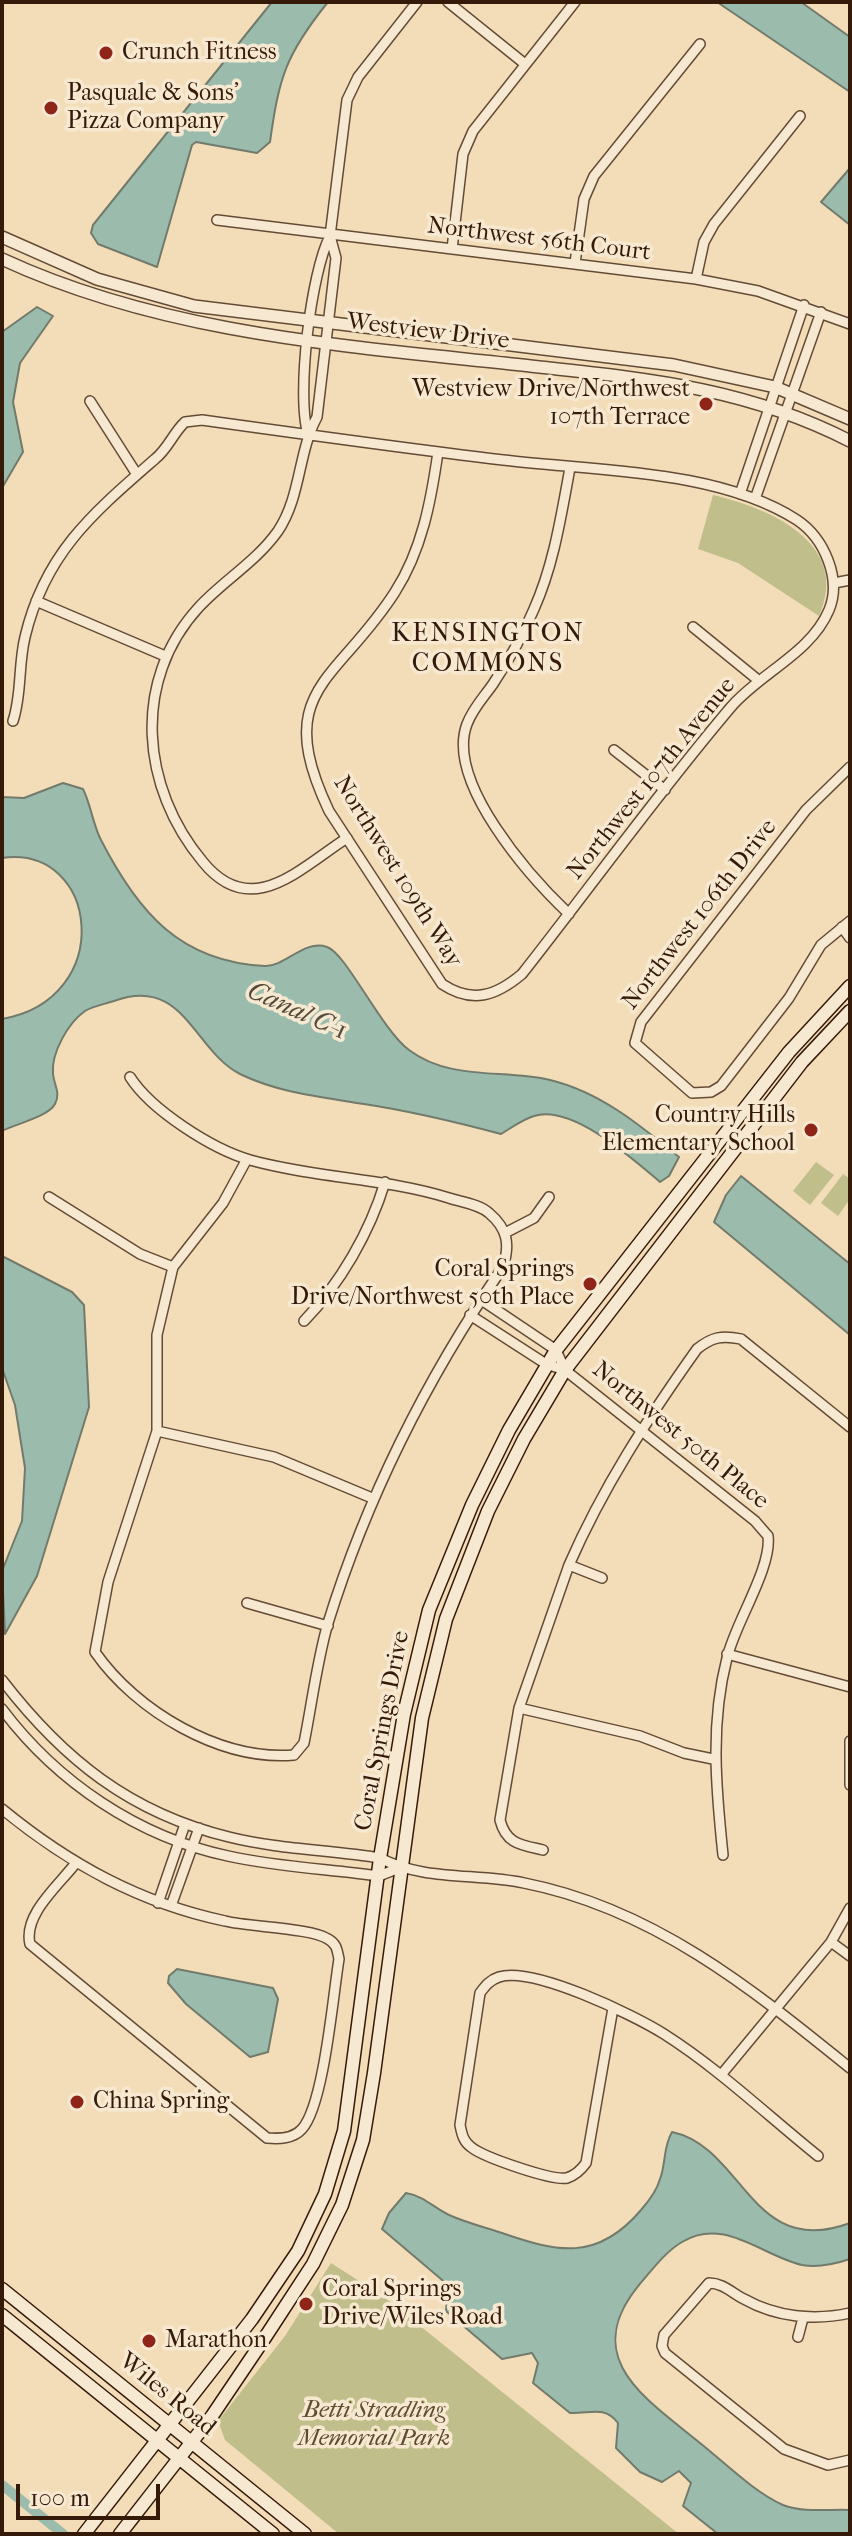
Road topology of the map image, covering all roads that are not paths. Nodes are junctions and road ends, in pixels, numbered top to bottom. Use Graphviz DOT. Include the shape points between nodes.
graph roads {
  1 [pos="417,2"];
  2 [pos="448,2"];
  3 [pos="575,2"];
  4 [pos="700,44"];
  5 [pos="525,64"];
  6 [pos="800,116"];
  7 [pos="217,220"];
  8 [pos="330,236"];
  9 [pos="2,237"];
  10 [pos="452,249"];
  11 [pos="2,259"];
  12 [pos="575,263"];
  13 [pos="696,279"];
  14 [pos="804,305"];
  15 [pos="821,312"];
  16 [pos="310,321"];
  17 [pos="328,323"];
  18 [pos="850,324"];
  19 [pos="309,339"];
  20 [pos="326,342"];
  21 [pos="775,387"];
  22 [pos="791,394"];
  23 [pos="90,401"];
  24 [pos="769,405"];
  25 [pos="785,412"];
  26 [pos="850,419"];
  27 [pos="308,434"];
  28 [pos="850,441"];
  29 [pos="438,452"];
  30 [pos="570,468"];
  31 [pos="136,473"];
  32 [pos="740,494"];
  33 [pos="755,499"];
  34 [pos="850,580"];
  35 [pos="834,583"];
  36 [pos="36,601"];
  37 [pos="693,627"];
  38 [pos="165,656"];
  39 [pos="758,680"];
  40 [pos="13,721"];
  41 [pos="614,750"];
  42 [pos="850,767"];
  43 [pos="665,790"];
  44 [pos="347,838"];
  45 [pos="569,914"];
  46 [pos="846,924"];
  47 [pos="850,938"];
  48 [pos="850,986"];
  49 [pos="473,997"];
  50 [pos="850,1011"];
  51 [pos="130,1077"];
  52 [pos="247,1159"];
  53 [pos="385,1182"];
  54 [pos="49,1197"];
  55 [pos="549,1197"];
  56 [pos="505,1233"];
  57 [pos="173,1267"];
  58 [pos="480,1299"];
  59 [pos="470,1315"];
  60 [pos="304,1321"];
  61 [pos="556,1350"];
  62 [pos="546,1364"];
  63 [pos="565,1370"];
  64 [pos="850,1427"];
  65 [pos="641,1429"];
  66 [pos="157,1431"];
  67 [pos="372,1498"];
  68 [pos="569,1565"];
  69 [pos="602,1578"];
  70 [pos="247,1603"];
  71 [pos="328,1626"];
  72 [pos="727,1654"];
  73 [pos="2,1680"];
  74 [pos="850,1687"];
  75 [pos="519,1708"];
  76 [pos="2,1709"];
  77 [pos="850,1741"];
  78 [pos="713,1759"];
  79 [pos="850,1785"];
  80 [pos="2,1809"];
  81 [pos="185,1824"];
  82 [pos="199,1828"];
  83 [pos="179,1842"];
  84 [pos="193,1847"];
  85 [pos="543,1850"];
  86 [pos="723,1855"];
  87 [pos="380,1858"];
  88 [pos="75,1864"];
  89 [pos="399,1868"];
  90 [pos="379,1876"];
  91 [pos="158,1903"];
  92 [pos="171,1906"];
  93 [pos="850,1908"];
  94 [pos="831,1942"];
  95 [pos="850,1956"];
  96 [pos="613,2008"];
  97 [pos="777,2009"];
  98 [pos="850,2068"];
  99 [pos="721,2075"];
  100 [pos="818,2156"];
  101 [pos="313,2219"];
  102 [pos="331,2228"];
  103 [pos="2,2289"];
  104 [pos="850,2313"];
  105 [pos="2,2315"];
  106 [pos="803,2318"];
  107 [pos="798,2337"];
  108 [pos="168,2424"];
  109 [pos="156,2440"];
  110 [pos="191,2442"];
  111 [pos="179,2458"];
  112 [pos="850,2460"];
  113 [pos="84,2534"];
  114 [pos="120,2534"];
  115 [pos="273,2534"];
  116 [pos="305,2534"];
  1 -- 8 [label="street" via="358,77 347,100"];
  2 -- 5 [label="street"];
  3 -- 5 [label="street"];
  4 -- 12 [label="street" via="594,176 584,199"];
  5 -- 10 [label="street" via="473,131 463,154"];
  6 -- 13 [label="street" via="714,224"];
  7 -- 8 [label="street, Northwest 56th Court"];
  8 -- 10 [label="street, Northwest 56th Court"];
  8 -- 16 [label="street" via="319,256"];
  8 -- 17 [label="street" via="336,258"];
  9 -- 16 [label="street, Westview Drive" via="75,271 172,300"];
  10 -- 12 [label="street, Northwest 56th Court"];
  11 -- 19 [label="street, Westview Drive" via="75,290 147,312"];
  12 -- 13 [label="street, Northwest 56th Court"];
  13 -- 14 [label="street, Northwest 56th Court"];
  14 -- 15 [label="street, Northwest 56th Court"];
  14 -- 21 [label="street"];
  15 -- 18 [label="street, Northwest 56th Court"];
  15 -- 22 [label="street"];
  16 -- 17 [label="street, Westview Drive"];
  16 -- 19 [label="street"];
  17 -- 20 [label="street"];
  17 -- 21 [label="street, Westview Drive" via="674,365"];
  19 -- 20 [label="street, Westview Drive"];
  19 -- 27 [label="street" via="301,414"];
  20 -- 24 [label="street, Westview Drive" via="665,381"];
  20 -- 27 [label="street" via="317,417"];
  21 -- 22 [label="street, Westview Drive"];
  21 -- 24 [label="street"];
  22 -- 25 [label="street"];
  22 -- 26 [label="street, Westview Drive"];
  23 -- 31 [label="street"];
  24 -- 25 [label="street, Westview Drive"];
  24 -- 32 [label="street"];
  25 -- 28 [label="street, Westview Drive"];
  25 -- 33 [label="street"];
  27 -- 29 [label="street"];
  27 -- 31 [label="street" via="185,422 157,458"];
  27 -- 38 [label="street" via="280,528 247,567 201,605"];
  29 -- 30 [label="street"];
  29 -- 44 [label="street, Northwest 109th Way" via="431,501 403,576 373,624 327,673 312,696 305,725 315,781"];
  30 -- 32 [label="street" via="667,477"];
  30 -- 45 [label="street" via="552,562 535,608 518,644 473,709 463,750 468,774 489,814 530,877"];
  31 -- 36 [label="street" via="83,522 58,554"];
  32 -- 33 [label="street"];
  33 -- 35 [label="street" via="798,521 815,537"];
  34 -- 35 [label="street"];
  35 -- 39 [label="street, Northwest 107th Avenue" via="819,629"];
  36 -- 38 [label="street"];
  36 -- 40 [label="street" via="25,637"];
  37 -- 39 [label="street"];
  38 -- 44 [label="street" via="151,723 153,763 180,831 222,884 249,892 278,883"];
  39 -- 43 [label="street, Northwest 107th Avenue"];
  41 -- 43 [label="street"];
  42 -- 46 [label="street, Northwest 106th Drive" via="806,810 650,1009 635,1043 692,1093 711,1092 789,998 821,945"];
  43 -- 45 [label="street, Northwest 107th Avenue"];
  44 -- 49 [label="street, Northwest 109th Way" via="442,984"];
  45 -- 49 [label="street, Northwest 107th Avenue" via="505,989"];
  46 -- 47 [label="street, Northwest 106th Drive"];
  48 -- 61 [label="main road, Coral Springs Drive" via="789,1052"];
  50 -- 63 [label="main road, Coral Springs Drive" via="802,1062"];
  51 -- 52 [label="street" via="142,1096 176,1121"];
  52 -- 53 [label="street"];
  52 -- 57 [label="street" via="223,1203"];
  53 -- 56 [label="street" via="487,1211"];
  53 -- 60 [label="street" via="375,1214 323,1301"];
  54 -- 57 [label="street" via="140,1254"];
  55 -- 56 [label="street" via="534,1218"];
  56 -- 58 [label="street" via="509,1247 503,1267"];
  57 -- 66 [label="street" via="157,1335"];
  58 -- 59 [label="street"];
  58 -- 61 [label="street"];
  59 -- 62 [label="street, Northwest 50th Place"];
  59 -- 67 [label="street" via="422,1394"];
  61 -- 62 [label="main road, Coral Springs Drive"];
  61 -- 63 [label="street, Northwest 50th Place"];
  62 -- 63 [label="street, Northwest 50th Place"];
  62 -- 87 [label="main road, Coral Springs Drive" via="472,1505 429,1610 404,1714"];
  63 -- 65 [label="street, Northwest 50th Place"];
  63 -- 89 [label="main road, Coral Springs Drive" via="488,1511 446,1619 422,1718"];
  64 -- 65 [label="street" via="741,1339 724,1335 697,1349"];
  65 -- 68 [label="street"];
  65 -- 72 [label="street, Northwest 50th Place" via="768,1536 766,1562"];
  66 -- 67 [label="street" via="274,1457"];
  66 -- 71 [label="street" via="108,1582 95,1652 131,1694 201,1736 275,1757 294,1755 304,1743"];
  67 -- 71 [label="street"];
  68 -- 69 [label="street"];
  68 -- 75 [label="street"];
  70 -- 71 [label="street"];
  72 -- 74 [label="street"];
  72 -- 78 [label="street"];
  73 -- 81 [label="street" via="30,1717 87,1772"];
  75 -- 78 [label="street"];
  75 -- 85 [label="street" via="500,1820 513,1843"];
  76 -- 83 [label="street" via="77,1786"];
  77 -- 79 [label="street"];
  78 -- 86 [label="street"];
  80 -- 88 [label="street"];
  81 -- 82 [label="street"];
  81 -- 83 [label="street"];
  82 -- 84 [label="street"];
  82 -- 87 [label="street" via="231,1838"];
  83 -- 84 [label="street"];
  83 -- 91 [label="street"];
  84 -- 90 [label="street"];
  84 -- 92 [label="street"];
  87 -- 89 [label="street"];
  87 -- 90 [label="main road, Coral Springs Drive"];
  88 -- 91 [label="street"];
  88 -- 92 [label="street" via="32,1918 27,1930 30,1944 267,2138 290,2137 311,2113 317,2091 337,1947 312,1934 243,1925"];
  89 -- 90 [label="street"];
  89 -- 97 [label="street" via="524,1883 611,1908 679,1941"];
  89 -- 102 [label="main road, Coral Springs Drive" via="363,2140"];
  90 -- 101 [label="main road, Coral Springs Drive" via="344,2131"];
  91 -- 92 [label="street"];
  93 -- 94 [label="street"];
  94 -- 95 [label="street"];
  94 -- 97 [label="street"];
  96 -- 96 [label="street" via="586,2163 579,2172 565,2179 547,2177 472,2148 460,2125 480,1993 489,1982 501,1976 527,1977"];
  96 -- 99 [label="street" via="662,2033"];
  97 -- 98 [label="street"];
  97 -- 99 [label="street"];
  99 -- 100 [label="street"];
  101 -- 102 [label="main road"];
  101 -- 108 [label="main road, Coral Springs Drive" via="252,2319"];
  102 -- 110 [label="main road, Coral Springs Drive" via="313,2264"];
  103 -- 108 [label="main road, Wiles Road"];
  104 -- 106 [label="street"];
  105 -- 109 [label="main road, Wiles Road"];
  106 -- 107 [label="street"];
  106 -- 112 [label="street" via="709,2283 664,2335 662,2346 784,2449 828,2465"];
  108 -- 109 [label="main road, Coral Springs Drive"];
  108 -- 110 [label="main road, Wiles Road"];
  109 -- 111 [label="main road, Wiles Road"];
  109 -- 113 [label="main road, Coral Springs Drive"];
  110 -- 111 [label="main road, Coral Springs Drive"];
  110 -- 116 [label="main road, Wiles Road"];
  111 -- 114 [label="main road, Coral Springs Drive"];
  111 -- 115 [label="main road, Wiles Road"];
}
